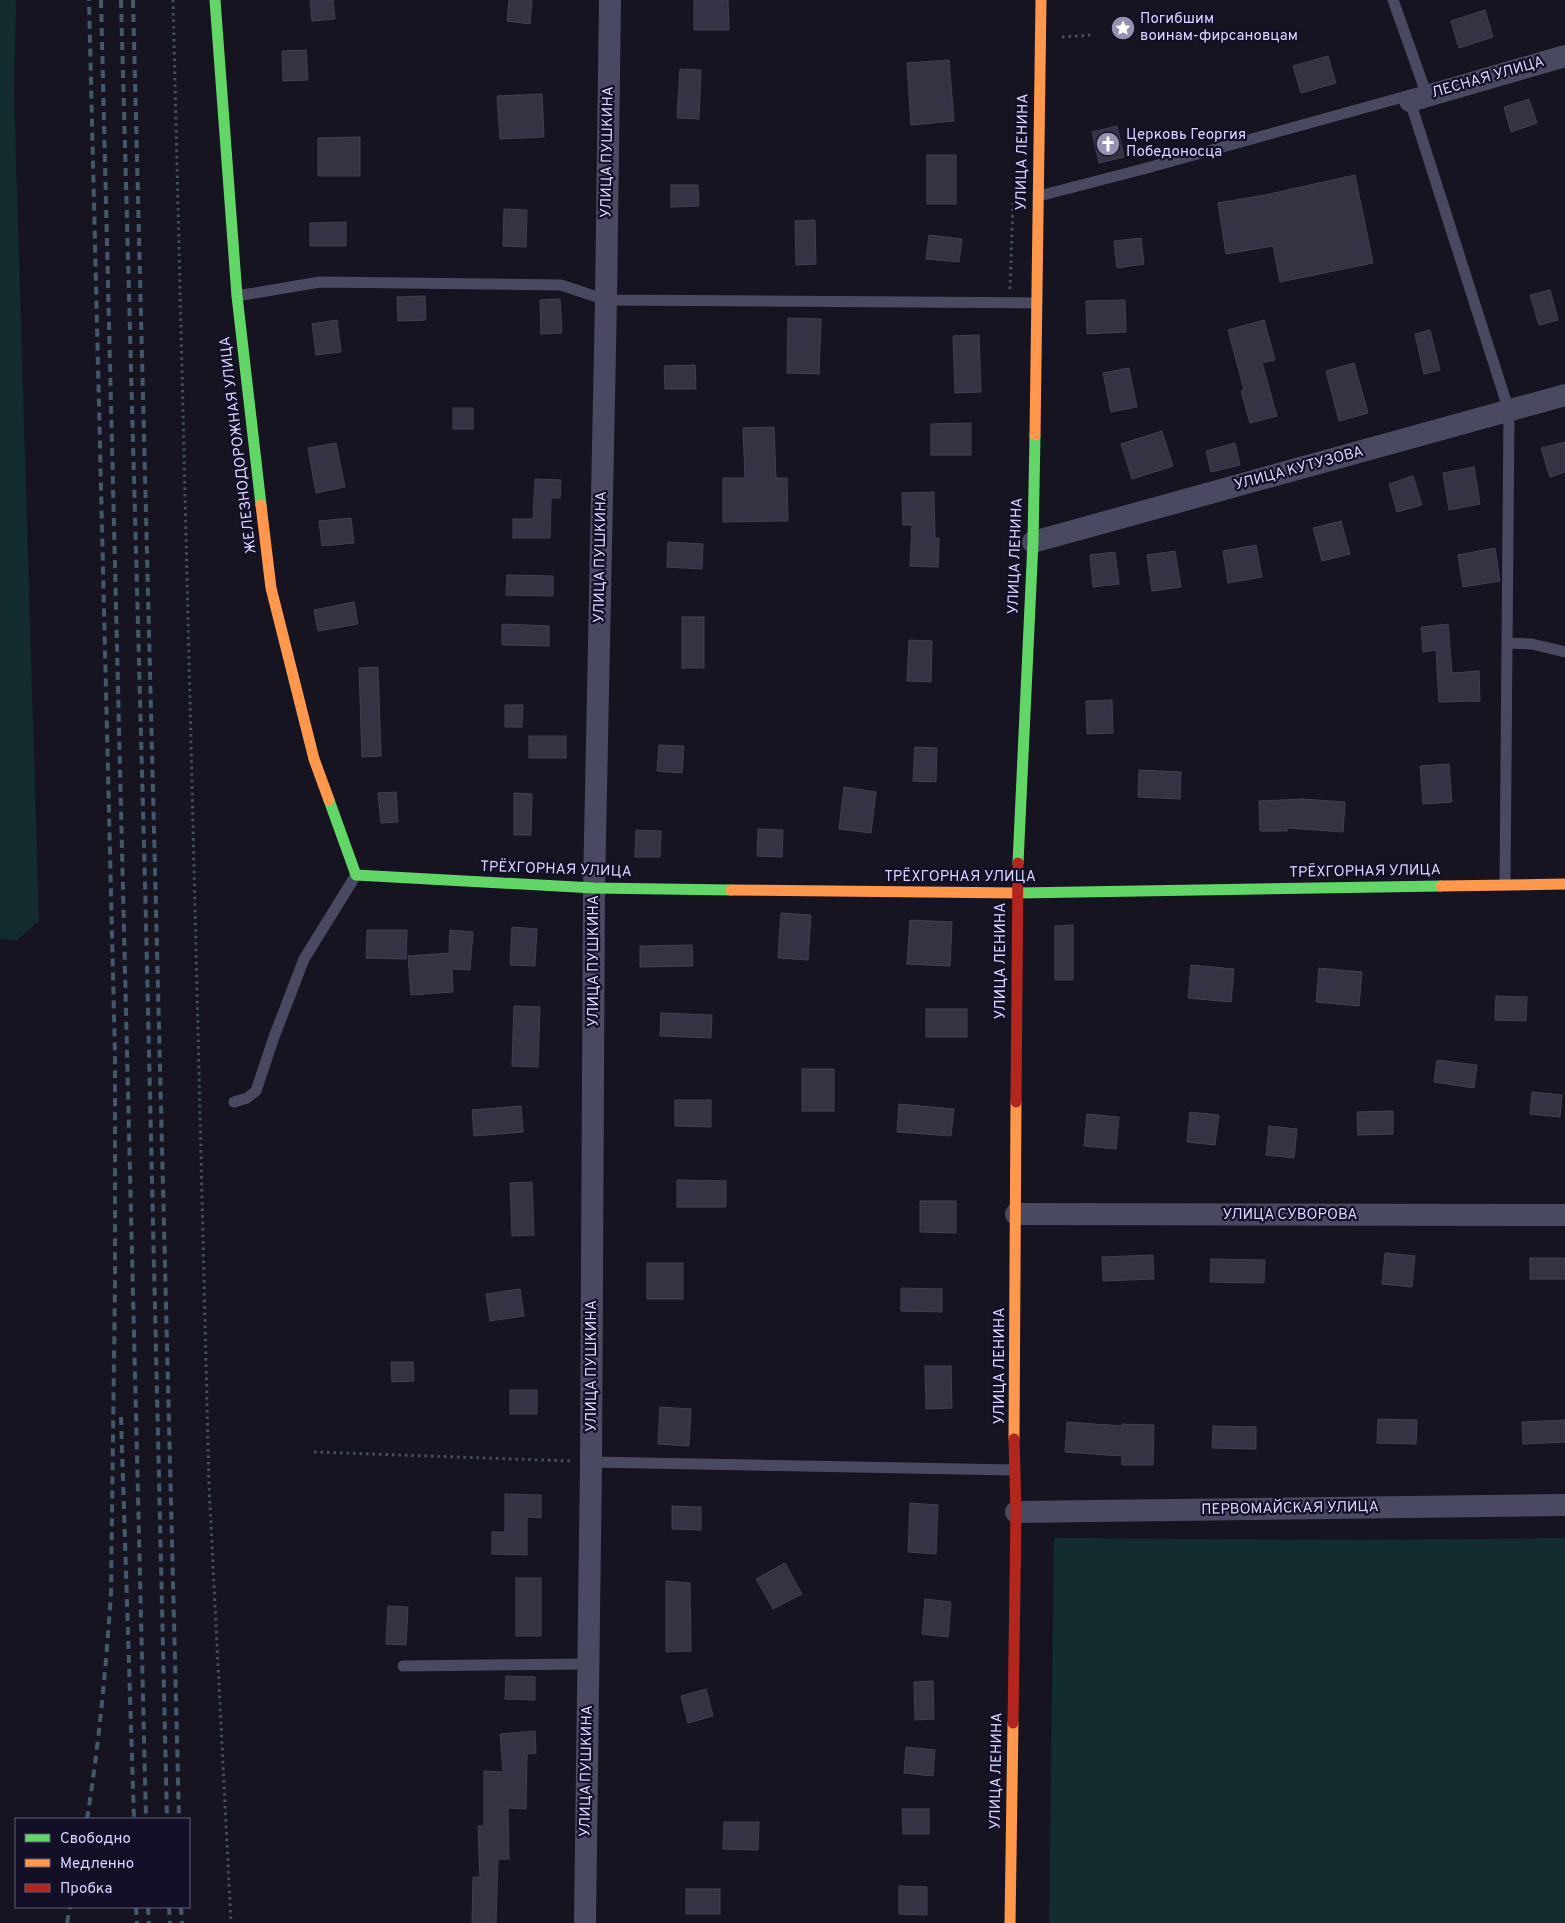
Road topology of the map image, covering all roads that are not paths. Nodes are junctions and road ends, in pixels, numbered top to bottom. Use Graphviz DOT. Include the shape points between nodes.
graph roads {
  1 [pos="215,0"];
  2 [pos="610,0"];
  3 [pos="1040,0"];
  4 [pos="1394,0"];
  5 [pos="1565,56"];
  6 [pos="1418,96"];
  7 [pos="1037,197"];
  8 [pos="237,296"];
  9 [pos="606,300"];
  10 [pos="1037,303"];
  11 [pos="1565,395"];
  12 [pos="1509,411"];
  13 [pos="1033,542"];
  14 [pos="1507,643"];
  15 [pos="1565,652"];
  16 [pos="356,875"];
  17 [pos="1565,884"];
  18 [pos="1505,885"];
  19 [pos="594,888"];
  20 [pos="1017,893"];
  21 [pos="234,1102"];
  22 [pos="1016,1214"];
  23 [pos="1565,1215"];
  24 [pos="591,1462"];
  25 [pos="1014,1470"];
  26 [pos="1565,1505"];
  27 [pos="1016,1512"];
  28 [pos="589,1664"];
  29 [pos="403,1666"];
  30 [pos="585,1923"];
  31 [pos="1010,1923"];
  1 -- 8 [label="street, ЖЕЛЕЗНОДОРОЖНАЯ УЛИЦА"];
  2 -- 9 [label="street, УЛИЦА ПУШКИНА"];
  3 -- 7 [label="street, УЛИЦА ЛЕНИНА"];
  4 -- 6 [label="lane"];
  5 -- 6 [label="street, ЛЕСНАЯ УЛИЦА"];
  6 -- 7 [label="lane"];
  6 -- 12 [label="lane"];
  7 -- 10 [label="street, УЛИЦА ЛЕНИНА"];
  8 -- 9 [label="lane" via="320,282 561,285"];
  8 -- 16 [label="street, ЖЕЛЕЗНОДОРОЖНАЯ УЛИЦА" via="270,588 314,759"];
  9 -- 10 [label="lane"];
  9 -- 19 [label="street, УЛИЦА ПУШКИНА"];
  10 -- 13 [label="street, УЛИЦА ЛЕНИНА"];
  11 -- 12 [label="street, УЛИЦА КУТУЗОВА"];
  12 -- 13 [label="street, УЛИЦА КУТУЗОВА"];
  12 -- 14 [label="lane"];
  13 -- 20 [label="street, УЛИЦА ЛЕНИНА"];
  14 -- 15 [label="lane" via="1532,644"];
  14 -- 18 [label="lane"];
  16 -- 19 [label="street, ТРЁХГОРНАЯ УЛИЦА"];
  16 -- 21 [label="lane" via="304,959 256,1091 248,1098"];
  17 -- 18 [label="street, ТРЁХГОРНАЯ УЛИЦА"];
  18 -- 20 [label="street, ТРЁХГОРНАЯ УЛИЦА"];
  19 -- 20 [label="street, ТРЁХГОРНАЯ УЛИЦА"];
  19 -- 24 [label="street, УЛИЦА ПУШКИНА"];
  20 -- 22 [label="street, УЛИЦА ЛЕНИНА"];
  22 -- 23 [label="street, УЛИЦА СУВОРОВА"];
  22 -- 25 [label="street, УЛИЦА ЛЕНИНА"];
  24 -- 25 [label="lane"];
  24 -- 28 [label="street, УЛИЦА ПУШКИНА"];
  25 -- 27 [label="street, УЛИЦА ЛЕНИНА"];
  26 -- 27 [label="street, ПЕРВОМАЙСКАЯ УЛИЦА"];
  27 -- 31 [label="street, УЛИЦА ЛЕНИНА"];
  28 -- 29 [label="lane"];
  28 -- 30 [label="street, УЛИЦА ПУШКИНА"];
}
